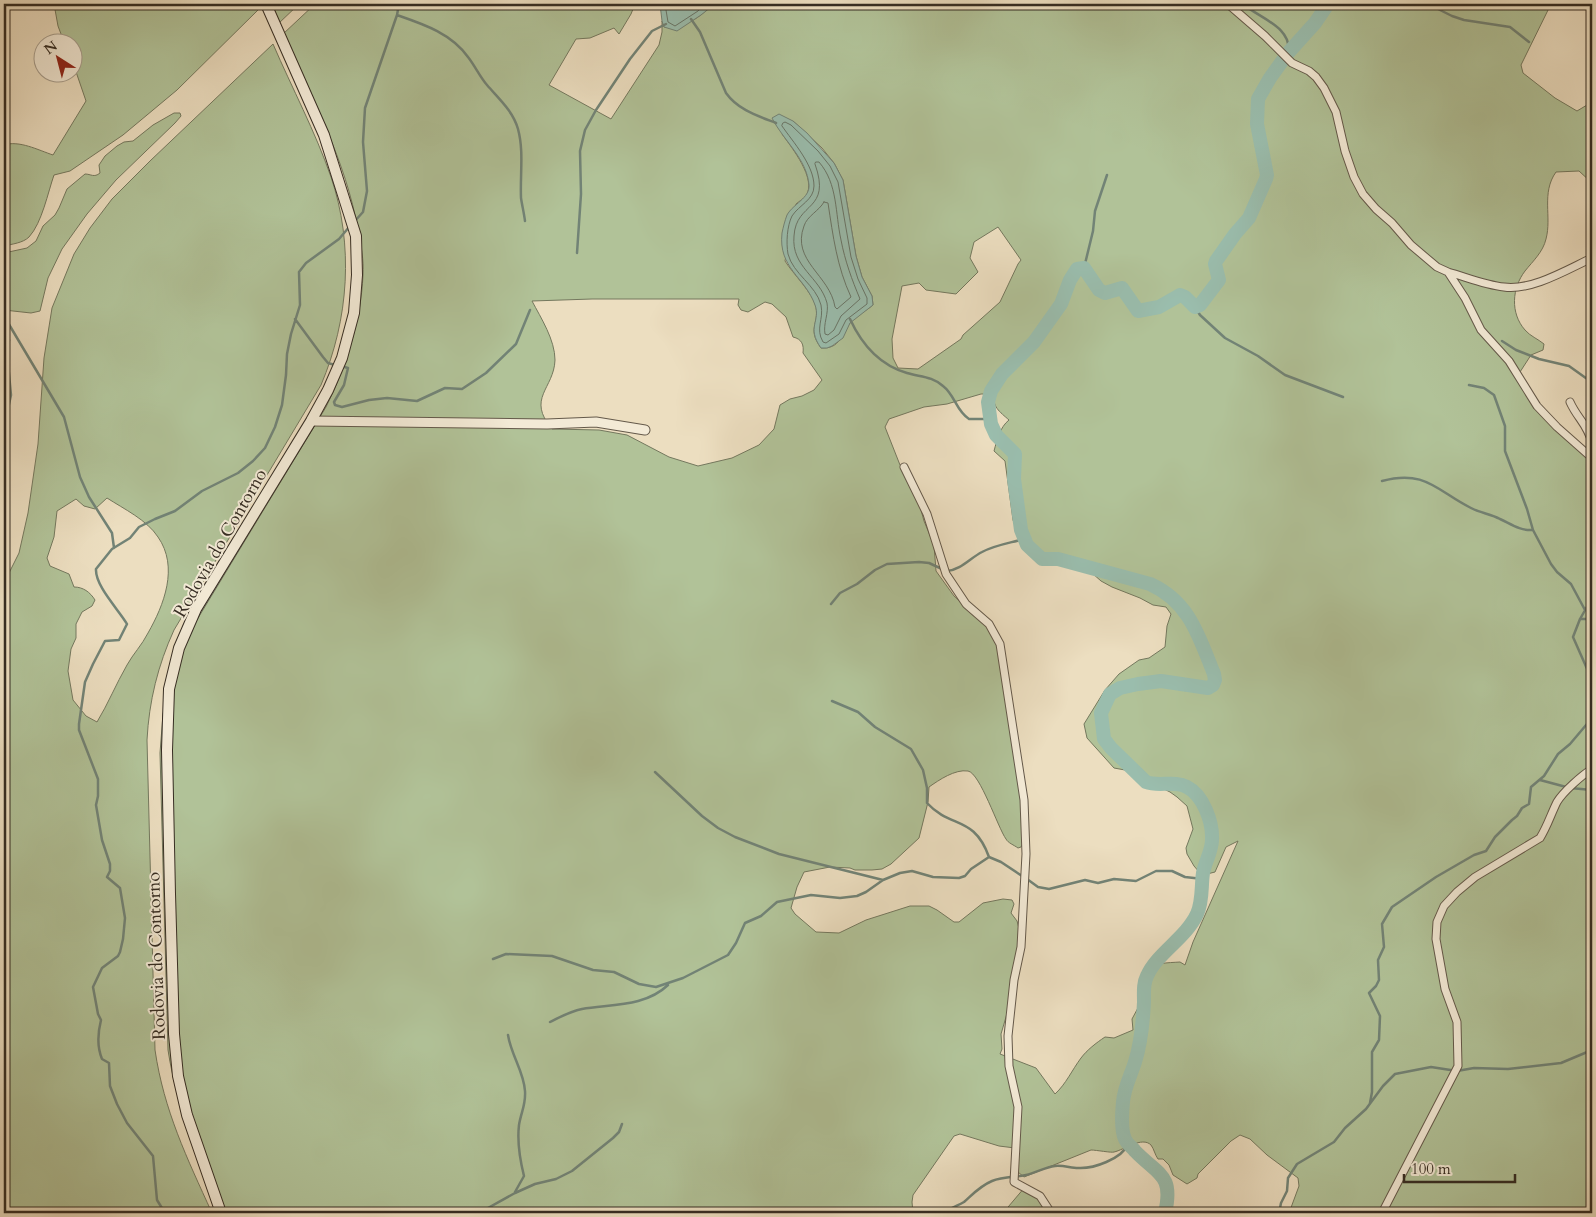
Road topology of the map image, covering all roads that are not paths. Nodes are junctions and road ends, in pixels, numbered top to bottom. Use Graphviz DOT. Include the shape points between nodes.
graph roads {
  1 [pos="266,4"];
  2 [pos="1228,4"];
  3 [pos="1592,258"];
  4 [pos="1448,272"];
  5 [pos="1570,402"];
  6 [pos="311,420"];
  7 [pos="645,430"];
  8 [pos="1592,443"];
  9 [pos="1592,458"];
  10 [pos="904,467"];
  11 [pos="1592,769"];
  12 [pos="221,1213"];
  13 [pos="1051,1213"];
  14 [pos="1382,1213"];
  1 -- 6 [label="main road, Rodovia do Contorno" via="324,135 356,236 354,314 342,358"];
  2 -- 4 [label="street" via="1292,63 1309,71 1324,88 1336,112 1354,177 1368,200 1411,245"];
  3 -- 4 [label="street" via="1553,276 1513,287"];
  4 -- 9 [label="street" via="1481,330 1509,361 1537,406"];
  5 -- 8 [label="street" via="1588,429"];
  6 -- 7 [label="street" via="596,422"];
  6 -- 12 [label="main road, Rodovia do Contorno" via="196,609 179,648 169,689 167,750 177,1068 187,1115"];
  10 -- 13 [label="street" via="927,514 946,574 966,604 989,624 1000,644 1024,800 1026,854 1021,947 1008,1036 1009,1066 1018,1107 1014,1182 1040,1196"];
  11 -- 14 [label="street" via="1558,801 1540,838 1475,877 1444,906 1436,922 1445,989 1457,1022 1458,1066"];
}
